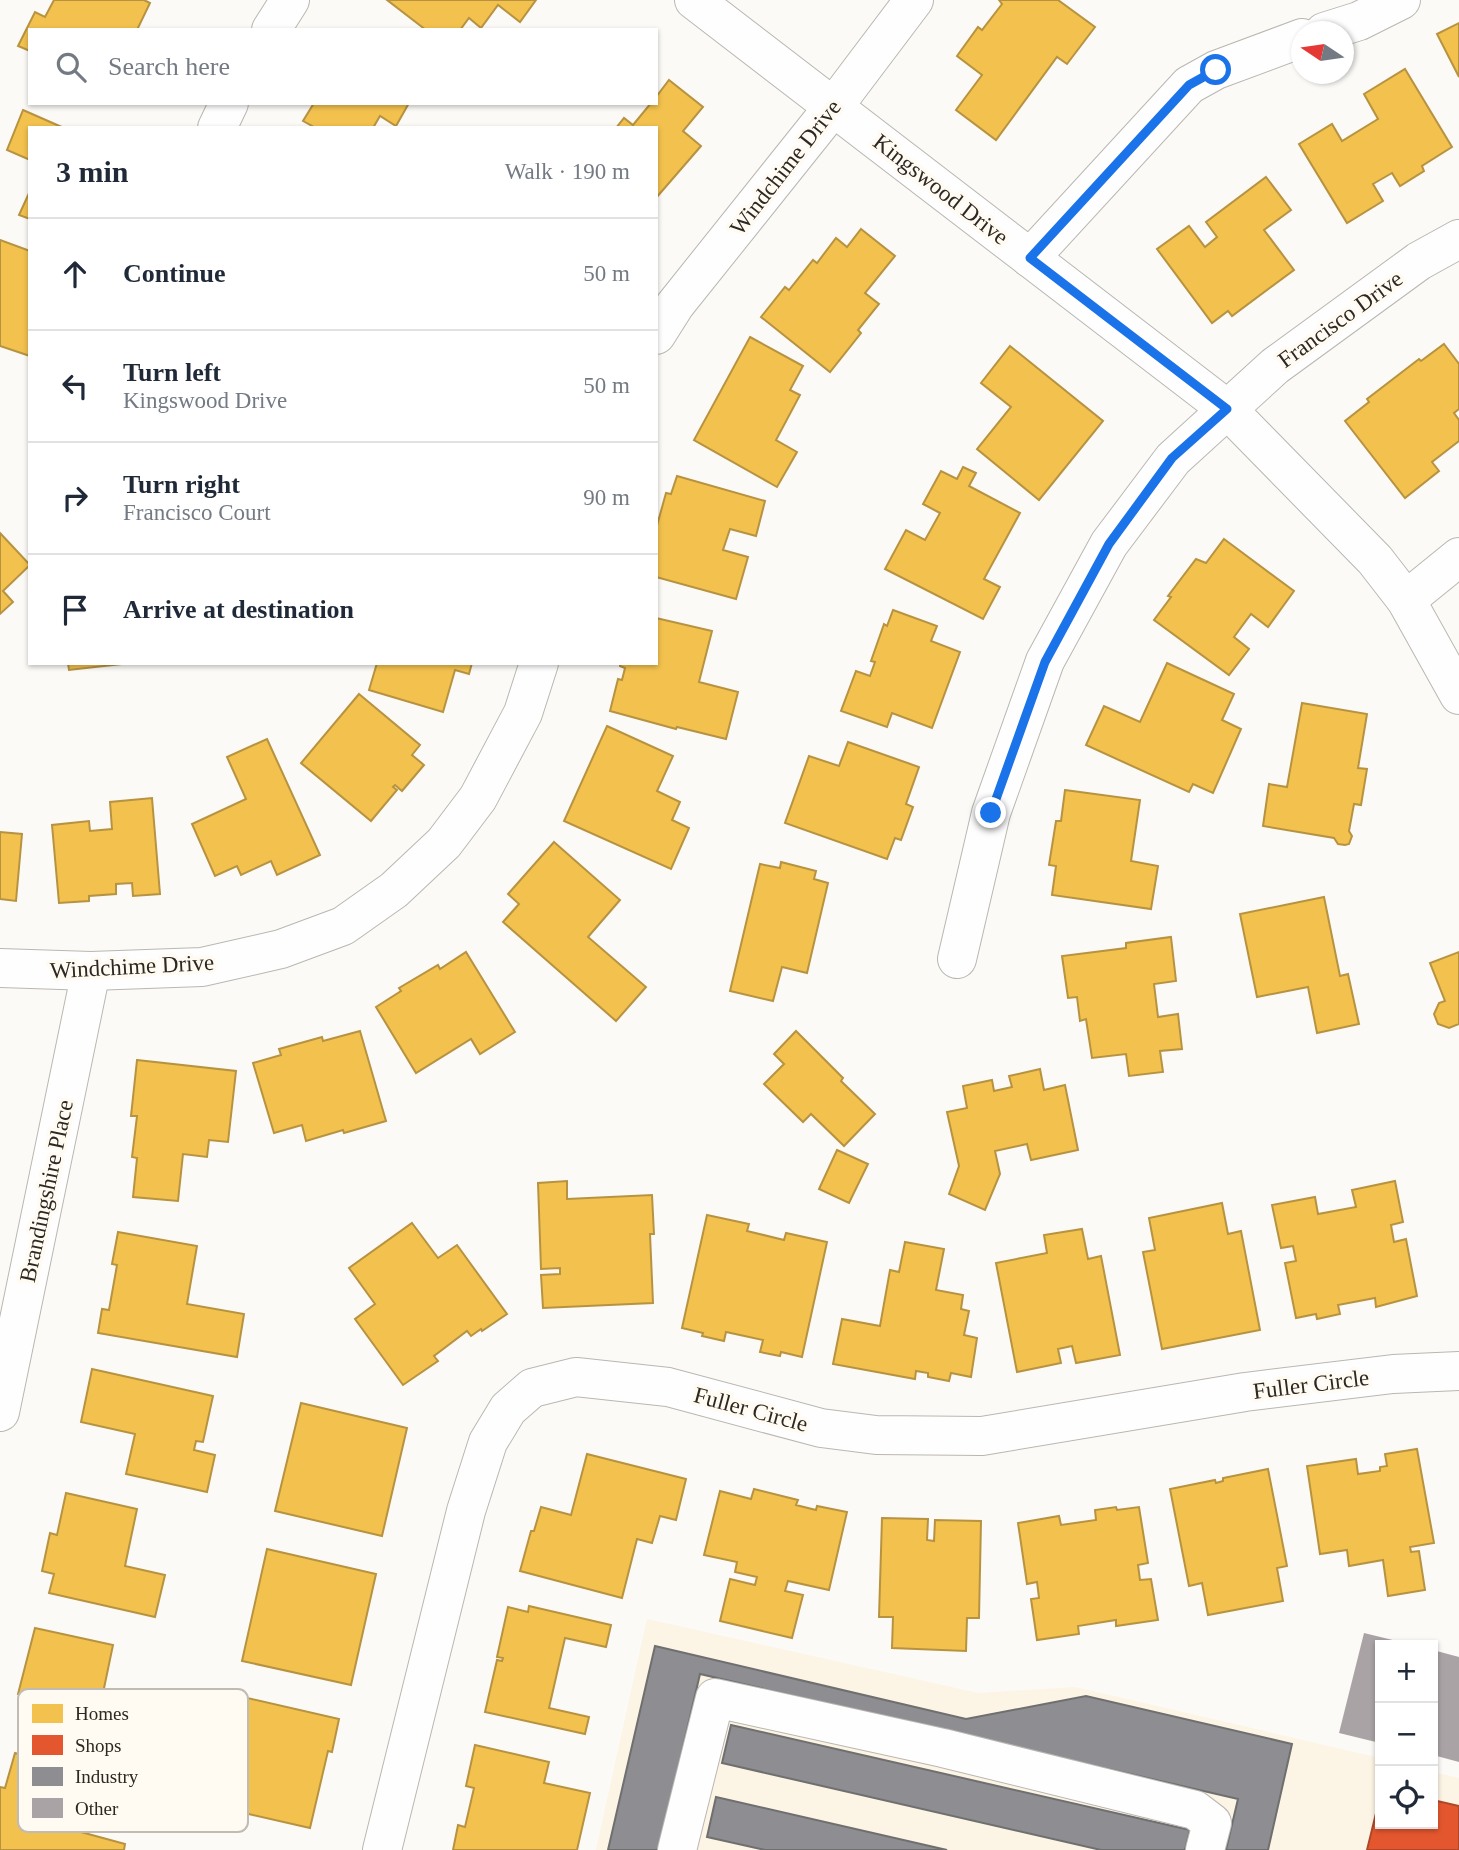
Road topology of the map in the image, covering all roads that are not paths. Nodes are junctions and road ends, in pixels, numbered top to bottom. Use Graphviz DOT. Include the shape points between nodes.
graph roads {
  1 [pos="290,0"];
  2 [pos="694,0"];
  3 [pos="914,0"];
  4 [pos="1401,0"];
  5 [pos="1354,23"];
  6 [pos="272,28"];
  7 [pos="1291,42"];
  8 [pos="228,105"];
  9 [pos="834,106"];
  10 [pos="218,126"];
  11 [pos="1459,240"];
  12 [pos="1030,258"];
  13 [pos="658,332"];
  14 [pos="1227,409"];
  15 [pos="1459,557"];
  16 [pos="1406,600"];
  17 [pos="538,665"];
  18 [pos="1459,695"];
  19 [pos="957,959"];
  20 [pos="0,968"];
  21 [pos="91,971"];
  22 [pos="1459,1371"];
  23 [pos="0,1412"];
  24 [pos="382,1850"];
  25 [pos="677,1850"];
  26 [pos="1205,1850"];
  1 -- 6 [label="street"];
  2 -- 9 [label="street, Kingswood Drive"];
  3 -- 9 [label="street, Windchime Drive"];
  4 -- 5 [label="street"];
  7 -- 12 [label="street" via="1189,85"];
  8 -- 10 [label="street"];
  9 -- 12 [label="street, Kingswood Drive"];
  9 -- 13 [label="street, Windchime Drive"];
  11 -- 14 [label="street, Francisco Drive" via="1419,261 1275,366"];
  12 -- 14 [label="street, Kingswood Drive"];
  14 -- 16 [label="street, Kingswood Drive" via="1375,560"];
  14 -- 19 [label="street, Francisco Drive" via="1172,458 1109,544 1045,662 991,813"];
  15 -- 16 [label="street"];
  16 -- 18 [label="street, Kingswood Drive"];
  17 -- 21 [label="street, Windchime Drive" via="523,713 478,798 443,843 394,890 343,926 281,948 202,967"];
  20 -- 21 [label="street, Windchime Drive"];
  21 -- 23 [label="street, Brandingshire Place"];
  22 -- 24 [label="street, Fuller Circle" via="1245,1392 982,1436 876,1435 821,1428 668,1387 576,1377 532,1388 508,1409 488,1442 466,1511"];
  25 -- 26 [label="street" via="715,1698 943,1748 1195,1811 1212,1823"];
}
